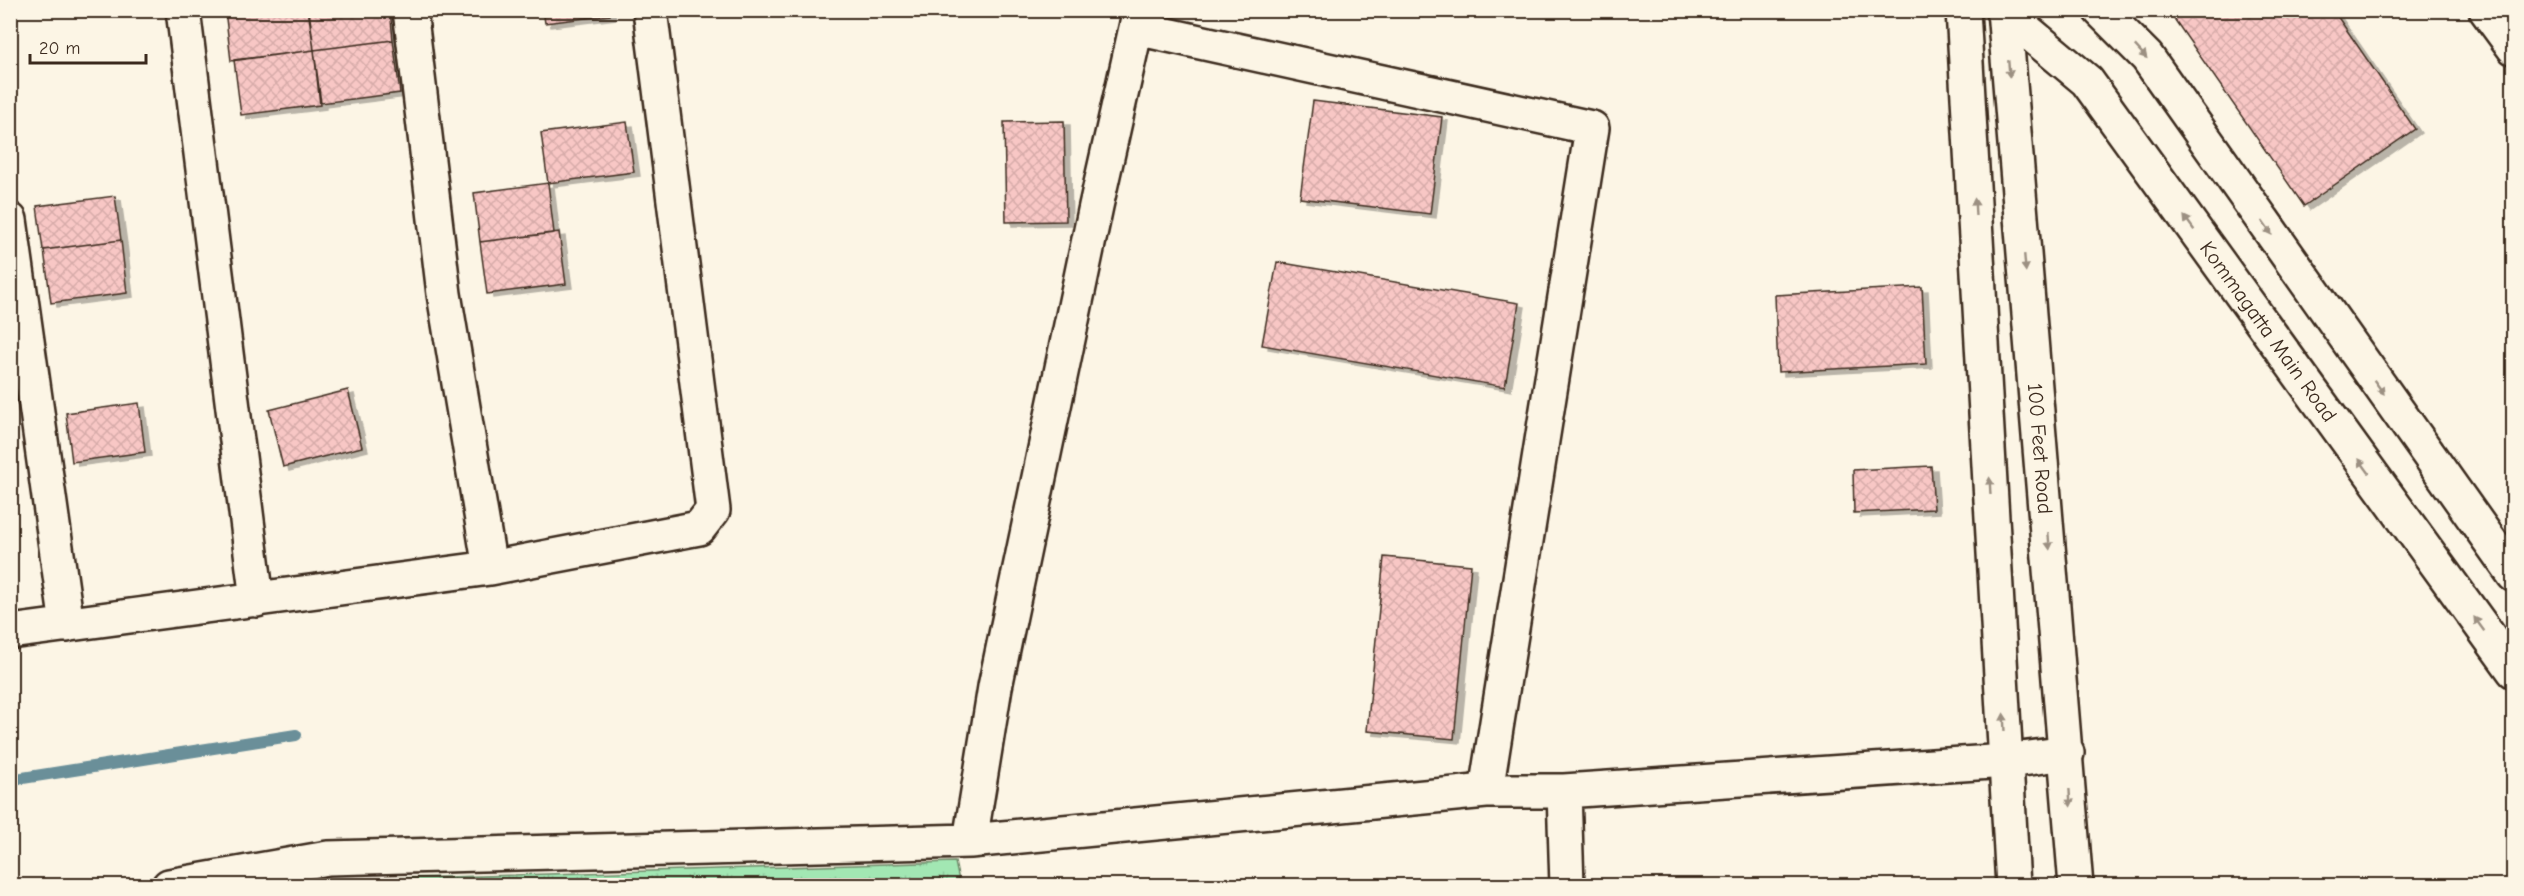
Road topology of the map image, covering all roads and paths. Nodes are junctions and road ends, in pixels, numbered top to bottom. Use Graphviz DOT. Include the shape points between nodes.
graph roads {
  1 [pos="183,10"];
  2 [pos="410,10"];
  3 [pos="650,10"];
  4 [pos="1963,10"];
  5 [pos="2100,10"];
  6 [pos="2486,10"];
  7 [pos="2003,11"];
  8 [pos="1138,19"];
  9 [pos="2514,48"];
  10 [pos="10,220"];
  11 [pos="490,568"];
  12 [pos="2514,575"];
  13 [pos="257,600"];
  14 [pos="67,625"];
  15 [pos="10,632"];
  16 [pos="2514,671"];
  17 [pos="2067,753"];
  18 [pos="2006,760"];
  19 [pos="1486,791"];
  20 [pos="1564,791"];
  21 [pos="970,841"];
  22 [pos="330,872"];
  23 [pos="169,885"];
  24 [pos="1567,885"];
  25 [pos="2013,885"];
  26 [pos="2076,885"];
  1 -- 13 [label="street"];
  2 -- 11 [label="street" via="444,294"];
  3 -- 11 [label="street" via="713,510 699,528"];
  18 -- 4 [label="street, one-way"];
  5 -- 12 [label="street, one-way" via="2147,57"];
  6 -- 9 [label="street"];
  16 -- 7 [label="street, Kommagatta Main Road, one-way" via="2087,81"];
  7 -- 17 [label="street, 100 Feet Road, one-way"];
  8 -- 19 [label="street" via="1592,128"];
  8 -- 21 [label="street" via="995,687"];
  10 -- 14 [label="street"];
  11 -- 13 [label="street"];
  13 -- 14 [label="street"];
  14 -- 15 [label="street"];
  17 -- 18 [label="street"];
  17 -- 26 [label="street, 100 Feet Road, one-way"];
  18 -- 20 [label="street"];
  18 -- 25 [label="street"];
  19 -- 20 [label="street"];
  19 -- 21 [label="street"];
  20 -- 24 [label="street"];
  21 -- 22 [label="street"];
  22 -- 23 [label="street"];
}
